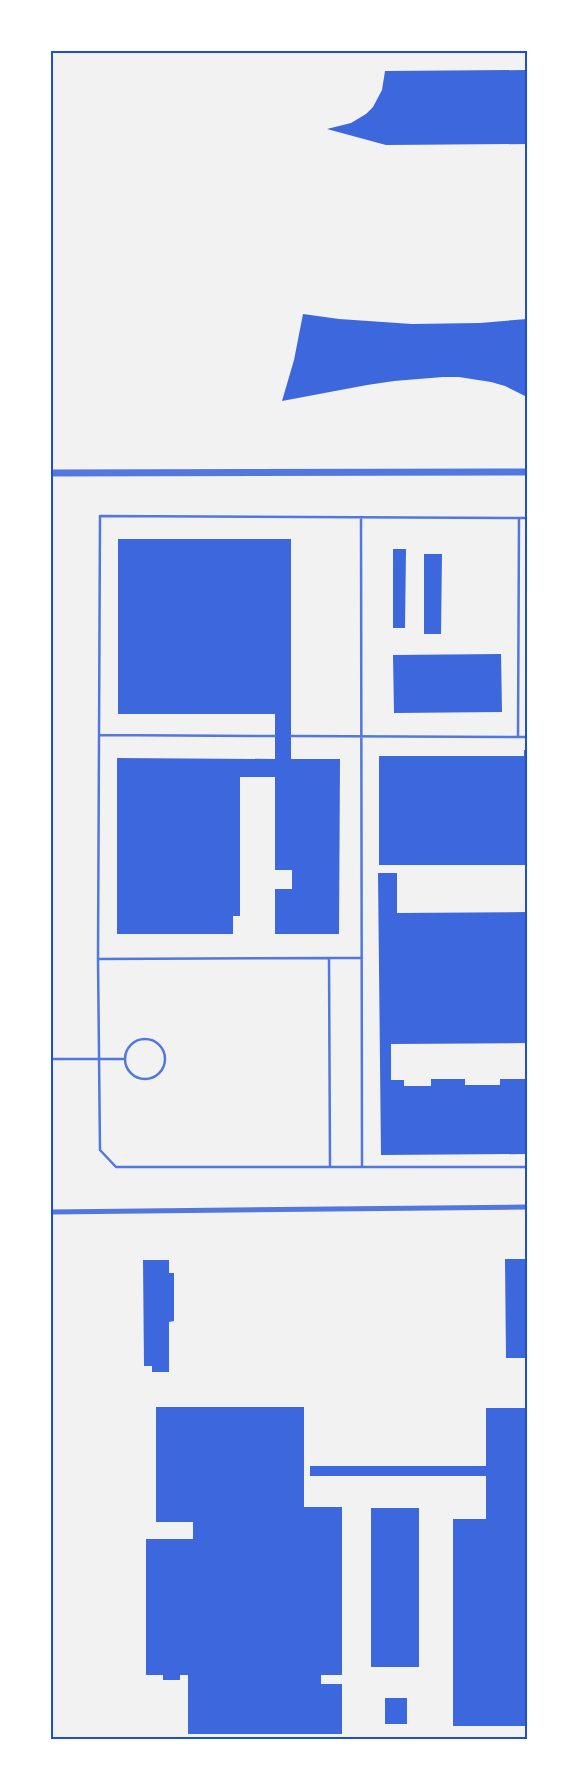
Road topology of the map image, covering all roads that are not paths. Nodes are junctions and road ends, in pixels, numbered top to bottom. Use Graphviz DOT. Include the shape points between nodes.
graph roads {
  1 [pos="51,472"];
  2 [pos="527,472"];
  3 [pos="361,517"];
  4 [pos="518,518"];
  5 [pos="527,518"];
  6 [pos="99,735"];
  7 [pos="275,736"];
  8 [pos="291,736"];
  9 [pos="362,736"];
  10 [pos="518,737"];
  11 [pos="527,737"];
  12 [pos="329,958"];
  13 [pos="362,958"];
  14 [pos="98,959"];
  15 [pos="100,1059"];
  16 [pos="125,1059"];
  17 [pos="51,1060"];
  18 [pos="330,1167"];
  19 [pos="362,1167"];
  20 [pos="527,1168"];
  21 [pos="527,1207"];
  22 [pos="51,1212"];
  1 -- 2 [label="street"];
  3 -- 4 [label="lane"];
  3 -- 6 [label="lane" via="100,516"];
  3 -- 9 [label="lane"];
  4 -- 5 [label="lane"];
  4 -- 10 [label="lane"];
  6 -- 7 [label="lane"];
  6 -- 14 [label="lane"];
  8 -- 9 [label="lane"];
  9 -- 10 [label="lane"];
  9 -- 13 [label="lane"];
  10 -- 11 [label="lane"];
  12 -- 13 [label="lane"];
  12 -- 14 [label="lane"];
  12 -- 18 [label="lane"];
  13 -- 19 [label="lane"];
  14 -- 15 [label="lane"];
  15 -- 16 [label="lane"];
  15 -- 17 [label="lane"];
  15 -- 18 [label="lane" via="100,1150 116,1168"];
  16 -- 16 [label="lane" via="133,1076 145,1080 157,1076 165,1059 161,1047 145,1039 129,1047"];
  18 -- 19 [label="lane"];
  19 -- 20 [label="lane"];
  21 -- 22 [label="street"];
}
